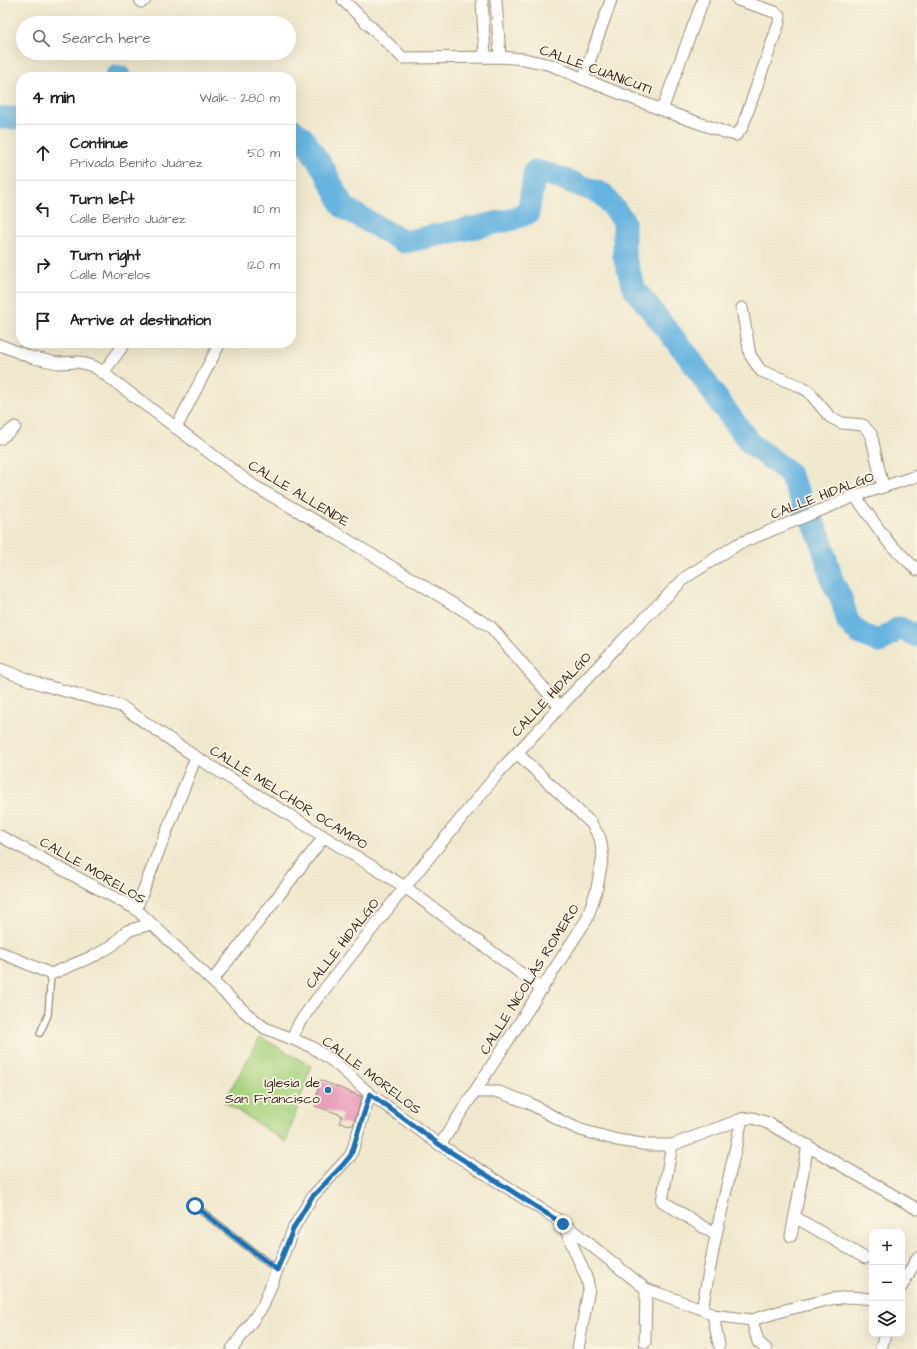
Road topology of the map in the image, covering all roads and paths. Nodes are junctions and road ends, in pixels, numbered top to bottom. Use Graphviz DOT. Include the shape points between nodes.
graph roads {
  1 [pos="343,0"];
  2 [pos="482,0"];
  3 [pos="496,0"];
  4 [pos="611,0"];
  5 [pos="702,0"];
  6 [pos="738,0"];
  7 [pos="485,57"];
  8 [pos="500,57"];
  9 [pos="584,80"];
  10 [pos="662,110"];
  11 [pos="742,308"];
  12 [pos="1,347"];
  13 [pos="121,348"];
  14 [pos="217,348"];
  15 [pos="103,373"];
  16 [pos="15,428"];
  17 [pos="176,428"];
  18 [pos="0,439"];
  19 [pos="917,476"];
  20 [pos="883,487"];
  21 [pos="854,497"];
  22 [pos="917,570"];
  23 [pos="0,669"];
  24 [pos="560,707"];
  25 [pos="517,753"];
  26 [pos="196,757"];
  27 [pos="0,836"];
  28 [pos="324,837"];
  29 [pos="405,888"];
  30 [pos="136,909"];
  31 [pos="151,924"];
  32 [pos="0,952"];
  33 [pos="51,974"];
  34 [pos="213,980"];
  35 [pos="542,989"];
  36 [pos="40,1033"];
  37 [pos="292,1040"];
  38 [pos="475,1092"];
  39 [pos="370,1094"];
  40 [pos="742,1119"];
  41 [pos="672,1144"];
  42 [pos="440,1145"];
  43 [pos="808,1145"];
  44 [pos="195,1206"];
  45 [pos="917,1209"];
  46 [pos="795,1217"];
  47 [pos="563,1224"];
  48 [pos="716,1235"];
  49 [pos="791,1236"];
  50 [pos="865,1258"];
  51 [pos="917,1258"];
  52 [pos="277,1270"];
  53 [pos="905,1280"];
  54 [pos="646,1288"];
  55 [pos="869,1299"];
  56 [pos="702,1309"];
  57 [pos="713,1315"];
  58 [pos="752,1320"];
  59 [pos="883,1337"];
  60 [pos="645,1342"];
  61 [pos="719,1345"];
  62 [pos="232,1349"];
  63 [pos="578,1349"];
  64 [pos="766,1349"];
  65 [pos="881,1349"];
  1 -- 7 [label="street, CALLE CUANICUTI" via="403,58"];
  2 -- 7 [label="street"];
  3 -- 8 [label="street"];
  4 -- 9 [label="street"];
  5 -- 10 [label="street"];
  6 -- 10 [label="street, CALLE CUANICUTI" via="780,16 742,128 736,135 727,133"];
  7 -- 8 [label="street, CALLE CUANICUTI"];
  8 -- 9 [label="street, CALLE CUANICUTI" via="551,65"];
  9 -- 10 [label="street, CALLE CUANICUTI"];
  11 -- 20 [label="street" via="750,355 761,371 808,391 830,417 842,423 863,425 871,434"];
  12 -- 15 [label="street, CALLE ALLENDE" via="58,363 79,362 95,367"];
  13 -- 15 [label="street"];
  14 -- 17 [label="street"];
  15 -- 17 [label="street, CALLE ALLENDE"];
  16 -- 18 [label="street"];
  17 -- 24 [label="street, CALLE ALLENDE" via="254,486 491,627"];
  19 -- 20 [label="street, CALLE HIDALGO"];
  20 -- 21 [label="street, CALLE HIDALGO"];
  21 -- 22 [label="street" via="889,543"];
  21 -- 24 [label="street, CALLE HIDALGO" via="738,544 686,577"];
  23 -- 26 [label="street, CALLE MELCHOR OCAMPO" via="43,685 121,706"];
  24 -- 25 [label="street, CALLE HIDALGO"];
  25 -- 29 [label="street, CALLE HIDALGO"];
  25 -- 35 [label="street, CALLE NICOLÁS ROMERO" via="591,824 600,838 603,856 597,888 587,919"];
  26 -- 28 [label="street, CALLE MELCHOR OCAMPO"];
  26 -- 30 [label="street"];
  27 -- 30 [label="street, CALLE MORELOS"];
  28 -- 29 [label="street, CALLE MELCHOR OCAMPO"];
  28 -- 34 [label="street"];
  29 -- 35 [label="street, CALLE MELCHOR OCAMPO"];
  29 -- 37 [label="street, CALLE HIDALGO" via="299,1023"];
  30 -- 31 [label="street, CALLE MORELOS"];
  31 -- 33 [label="street" via="127,931 113,945 96,955"];
  31 -- 34 [label="street, CALLE MORELOS"];
  32 -- 33 [label="street"];
  33 -- 36 [label="lane" via="48,1015"];
  34 -- 37 [label="street, CALLE MORELOS" via="265,1028"];
  35 -- 38 [label="street, CALLE NICOLÁS ROMERO"];
  37 -- 39 [label="street, CALLE MORELOS" via="312,1047 334,1062"];
  38 -- 41 [label="street" via="499,1092 529,1103 581,1130 617,1140 648,1145"];
  38 -- 42 [label="street, CALLE NICOLÁS ROMERO"];
  39 -- 42 [label="street, CALLE MORELOS"];
  39 -- 52 [label="street" via="351,1155 312,1197 294,1227"];
  40 -- 41 [label="street"];
  40 -- 43 [label="street" via="753,1118 768,1123"];
  40 -- 48 [label="street"];
  41 -- 48 [label="street" via="662,1201"];
  42 -- 47 [label="street, CALLE MORELOS"];
  43 -- 45 [label="street"];
  43 -- 46 [label="street"];
  44 -- 52 [label="lane"];
  46 -- 49 [label="street"];
  46 -- 50 [label="street"];
  47 -- 54 [label="street, CALLE MORELOS"];
  47 -- 63 [label="street" via="589,1289"];
  48 -- 56 [label="street"];
  51 -- 53 [label="street"];
  52 -- 62 [label="street" via="263,1306"];
  54 -- 56 [label="street, CALLE MORELOS"];
  54 -- 60 [label="street"];
  55 -- 58 [label="street" via="831,1299"];
  56 -- 57 [label="street, CALLE MORELOS"];
  57 -- 58 [label="street"];
  57 -- 61 [label="street"];
  58 -- 64 [label="street" via="758,1342"];
  59 -- 65 [label="street"];
}
